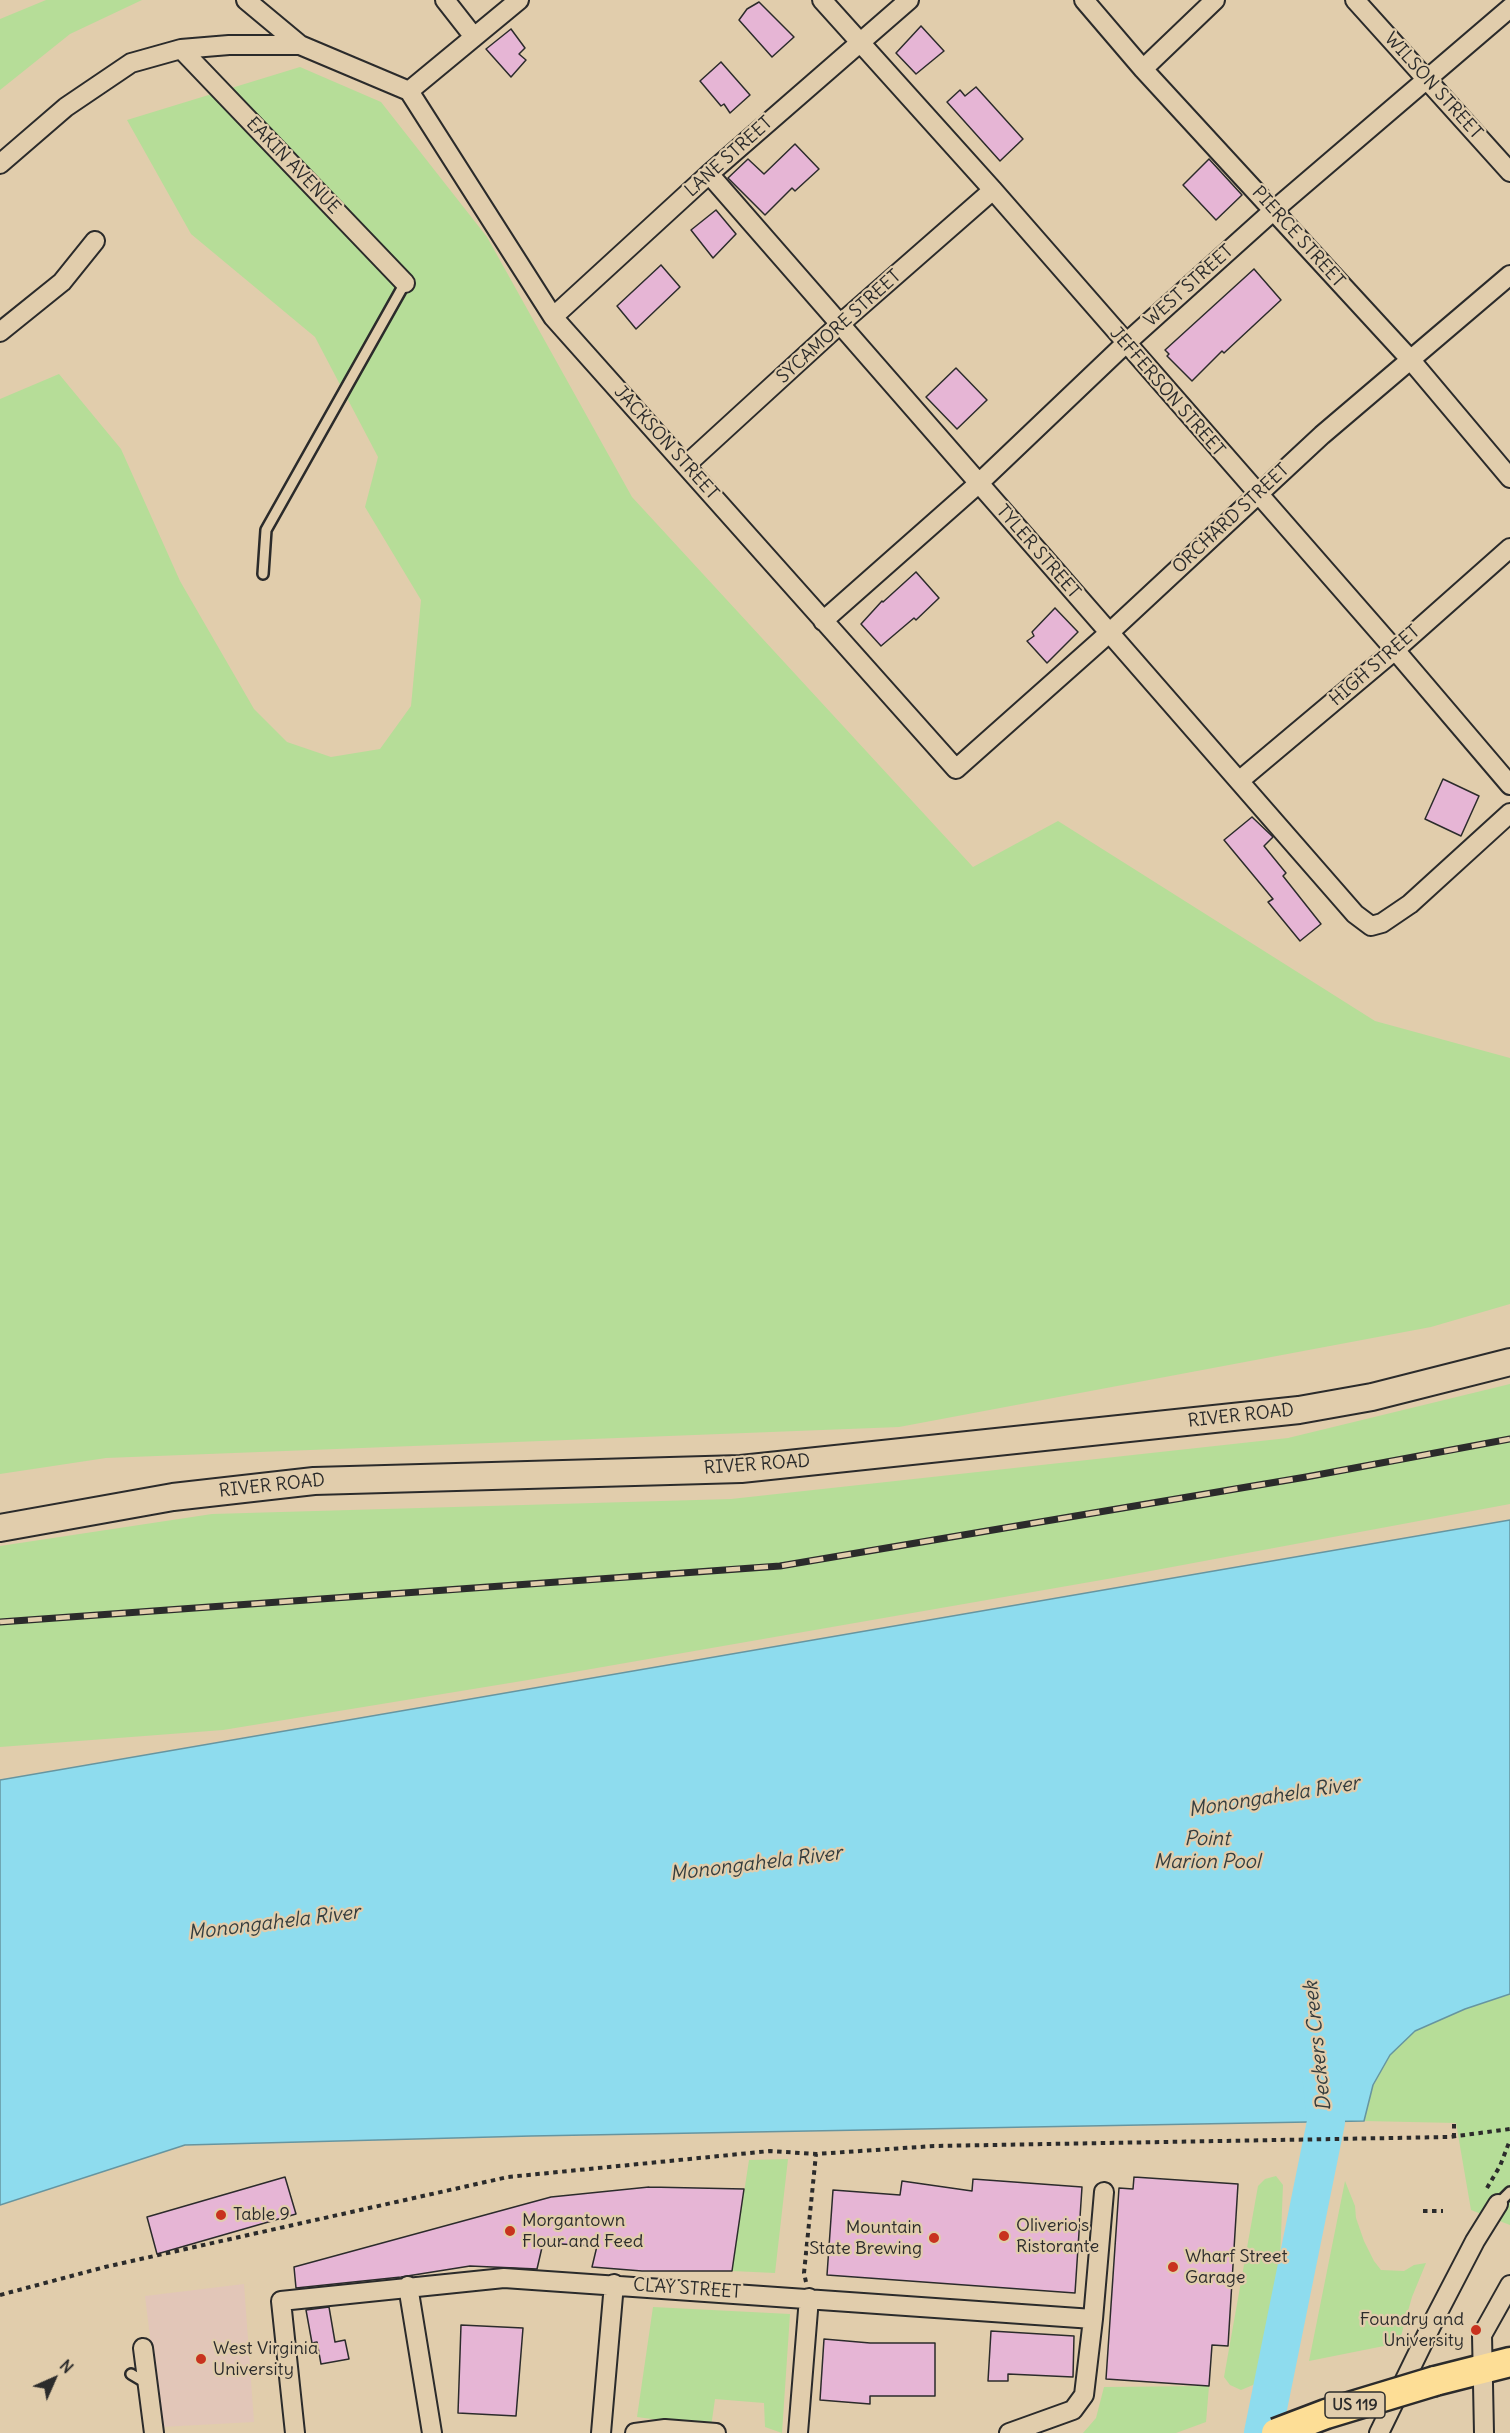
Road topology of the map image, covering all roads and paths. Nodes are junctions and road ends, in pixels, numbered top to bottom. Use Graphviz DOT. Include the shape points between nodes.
graph roads {
  1 [pos="246,0"];
  2 [pos="445,0"];
  3 [pos="519,0"];
  4 [pos="822,0"];
  5 [pos="909,0"];
  6 [pos="1084,0"];
  7 [pos="1215,0"];
  8 [pos="1355,0"];
  9 [pos="1510,8"];
  10 [pos="474,37"];
  11 [pos="859,43"];
  12 [pos="300,45"];
  13 [pos="181,49"];
  14 [pos="1143,69"];
  15 [pos="1427,79"];
  16 [pos="409,91"];
  17 [pos="0,164"];
  18 [pos="1510,172"];
  19 [pos="709,174"];
  20 [pos="993,190"];
  21 [pos="1274,210"];
  22 [pos="95,240"];
  23 [pos="1510,274"];
  24 [pos="405,283"];
  25 [pos="553,317"];
  26 [pos="840,324"];
  27 [pos="0,332"];
  28 [pos="1125,344"];
  29 [pos="1409,358"];
  30 [pos="686,465"];
  31 [pos="1510,478"];
  32 [pos="978,484"];
  33 [pos="1257,494"];
  34 [pos="1510,548"];
  35 [pos="262,573"];
  36 [pos="823,621"];
  37 [pos="1109,633"];
  38 [pos="1395,650"];
  39 [pos="956,769"];
  40 [pos="1239,781"];
  41 [pos="1510,785"];
  42 [pos="1510,813"];
  43 [pos="1510,1362"];
  44 [pos="0,1528"];
  45 [pos="1454,2124"];
  46 [pos="1510,2129"];
  47 [pos="1454,2136"];
  48 [pos="816,2154"];
  49 [pos="1104,2192"];
  50 [pos="1504,2198"];
  51 [pos="1424,2211"];
  52 [pos="1443,2211"];
  53 [pos="614,2284"];
  54 [pos="1510,2285"];
  55 [pos="408,2286"];
  56 [pos="0,2295"];
  57 [pos="809,2298"];
  58 [pos="1093,2319"];
  59 [pos="143,2348"];
  60 [pos="1510,2362"];
  61 [pos="1483,2369"];
  62 [pos="130,2374"];
  63 [pos="148,2384"];
  64 [pos="154,2433"];
  65 [pos="295,2433"];
  66 [pos="432,2433"];
  67 [pos="601,2433"];
  68 [pos="635,2433"];
  69 [pos="708,2433"];
  70 [pos="798,2433"];
  71 [pos="1009,2433"];
  72 [pos="1276,2433"];
  73 [pos="1379,2433"];
  74 [pos="1484,2433"];
  1 -- 12 [label="street"];
  2 -- 10 [label="street"];
  3 -- 10 [label="street"];
  4 -- 11 [label="street, JEFFERSON STREET"];
  5 -- 11 [label="street, LANE STREET"];
  6 -- 14 [label="street, PIERCE STREET"];
  7 -- 14 [label="street"];
  8 -- 15 [label="street, WILSON STREET"];
  9 -- 15 [label="street, WEST STREET"];
  10 -- 16 [label="street"];
  11 -- 19 [label="street, LANE STREET"];
  11 -- 20 [label="street, JEFFERSON STREET"];
  12 -- 13 [label="street"];
  12 -- 16 [label="street"];
  13 -- 17 [label="street" via="131,63 66,107"];
  13 -- 24 [label="street, EAKIN AVENUE"];
  14 -- 21 [label="street, PIERCE STREET"];
  15 -- 18 [label="street, WILSON STREET"];
  15 -- 21 [label="street, WEST STREET"];
  16 -- 25 [label="street, JACKSON STREET"];
  19 -- 25 [label="street, LANE STREET"];
  19 -- 26 [label="street, TYLER STREET"];
  20 -- 26 [label="street, SYCAMORE STREET"];
  20 -- 28 [label="street, JEFFERSON STREET"];
  21 -- 28 [label="street, WEST STREET"];
  21 -- 29 [label="street, PIERCE STREET"];
  22 -- 27 [label="street" via="62,282"];
  23 -- 29 [label="street, ORCHARD STREET"];
  24 -- 35 [label="lane" via="266,530"];
  25 -- 30 [label="street, JACKSON STREET"];
  26 -- 30 [label="street, SYCAMORE STREET"];
  26 -- 32 [label="street, TYLER STREET"];
  28 -- 32 [label="street, WEST STREET"];
  28 -- 33 [label="street, JEFFERSON STREET"];
  29 -- 31 [label="street, PIERCE STREET"];
  29 -- 33 [label="street, ORCHARD STREET"];
  30 -- 36 [label="street, JACKSON STREET"];
  32 -- 36 [label="street, WEST STREET"];
  32 -- 37 [label="street, TYLER STREET"];
  33 -- 37 [label="street, ORCHARD STREET"];
  33 -- 38 [label="street, JEFFERSON STREET"];
  34 -- 38 [label="street, HIGH STREET"];
  36 -- 39 [label="street, JACKSON STREET"];
  37 -- 39 [label="street, ORCHARD STREET"];
  37 -- 40 [label="street, TYLER STREET"];
  38 -- 40 [label="street, HIGH STREET"];
  38 -- 41 [label="street, JEFFERSON STREET"];
  40 -- 42 [label="street, TYLER STREET" via="1355,914 1371,926 1410,904"];
  43 -- 44 [label="street, RIVER ROAD" via="1395,1392 1299,1410 741,1468 284,1484 173,1497"];
  45 -- 47 [label="path"];
  46 -- 47 [label="path"];
  47 -- 48 [label="path" via="934,2146"];
  48 -- 56 [label="path" via="770,2151 508,2177 105,2267"];
  48 -- 57 [label="path" via="804,2273"];
  49 -- 58 [label="street"];
  50 -- 73 [label="street" via="1475,2241"];
  51 -- 52 [label="path"];
  53 -- 55 [label="street, CLAY STREET" via="504,2278"];
  53 -- 57 [label="street, CLAY STREET"];
  53 -- 67 [label="street"];
  54 -- 61 [label="street" via="1482,2335"];
  55 -- 65 [label="street, CLAY STREET" via="281,2301"];
  55 -- 66 [label="street"];
  57 -- 58 [label="street, CLAY STREET"];
  57 -- 70 [label="street"];
  58 -- 71 [label="street" via="1084,2396 1073,2410"];
  59 -- 63 [label="street"];
  60 -- 61 [label="main road, US 119"];
  61 -- 72 [label="main road, US 119, bridge" via="1326,2414"];
  61 -- 74 [label="street"];
  62 -- 63 [label="lane"];
  63 -- 64 [label="street"];
  68 -- 69 [label="street" via="665,2429"];
}
